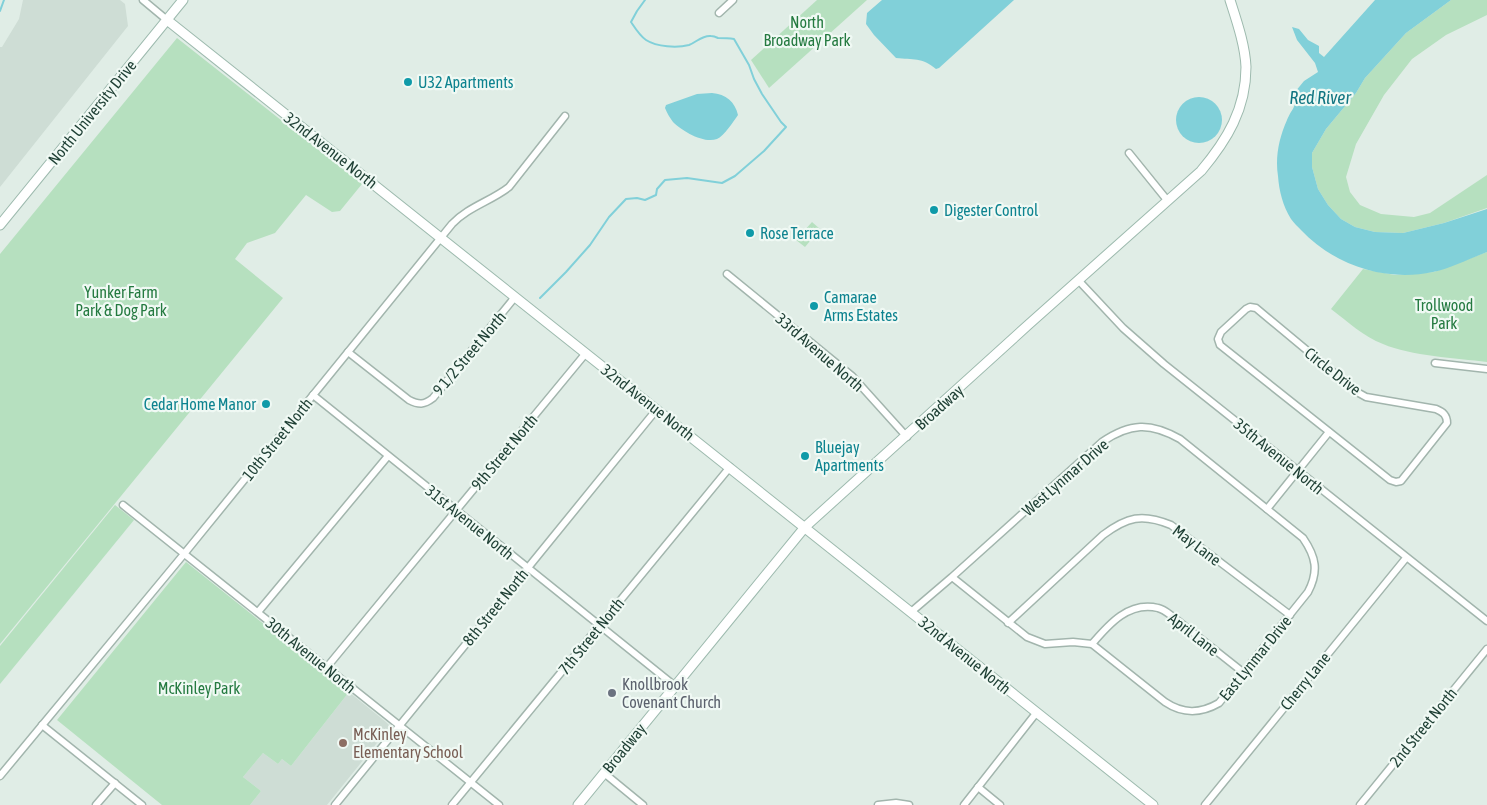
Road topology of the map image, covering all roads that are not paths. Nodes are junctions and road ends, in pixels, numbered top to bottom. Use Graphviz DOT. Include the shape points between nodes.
graph roads {
  1 [pos="143,0"];
  2 [pos="183,0"];
  3 [pos="733,0"];
  4 [pos="1230,0"];
  5 [pos="719,13"];
  6 [pos="167,20"];
  7 [pos="566,116"];
  8 [pos="1129,153"];
  9 [pos="1167,200"];
  10 [pos="0,225"];
  11 [pos="441,238"];
  12 [pos="727,274"];
  13 [pos="1079,281"];
  14 [pos="516,297"];
  15 [pos="348,352"];
  16 [pos="586,353"];
  17 [pos="1435,363"];
  18 [pos="1487,369"];
  19 [pos="313,395"];
  20 [pos="657,409"];
  21 [pos="1329,432"];
  22 [pos="907,436"];
  23 [pos="388,456"];
  24 [pos="730,467"];
  25 [pos="1298,471"];
  26 [pos="123,504"];
  27 [pos="1267,509"];
  28 [pos="456,510"];
  29 [pos="805,527"];
  30 [pos="184,554"];
  31 [pos="1406,558"];
  32 [pos="527,567"];
  33 [pos="952,577"];
  34 [pos="258,612"];
  35 [pos="911,612"];
  36 [pos="1290,615"];
  37 [pos="1487,621"];
  38 [pos="1008,623"];
  39 [pos="599,625"];
  40 [pos="1092,644"];
  41 [pos="1487,649"];
  42 [pos="327,667"];
  43 [pos="1244,673"];
  44 [pos="675,686"];
  45 [pos="1037,712"];
  46 [pos="42,725"];
  47 [pos="400,726"];
  48 [pos="604,773"];
  49 [pos="0,776"];
  50 [pos="471,782"];
  51 [pos="115,783"];
  52 [pos="978,787"];
  53 [pos="96,805"];
  54 [pos="142,805"];
  55 [pos="335,805"];
  56 [pos="452,805"];
  57 [pos="499,805"];
  58 [pos="578,805"];
  59 [pos="643,805"];
  60 [pos="878,805"];
  61 [pos="909,805"];
  62 [pos="964,805"];
  63 [pos="1000,805"];
  64 [pos="1153,805"];
  65 [pos="1205,805"];
  66 [pos="1360,805"];
  1 -- 6 [label="street, 32nd Avenue North"];
  2 -- 6 [label="street, North University Drive"];
  3 -- 5 [label="street"];
  4 -- 9 [label="street, Broadway" via="1246,67 1238,115 1216,154"];
  6 -- 10 [label="street, North University Drive"];
  6 -- 11 [label="street, 32nd Avenue North"];
  7 -- 11 [label="street, 10th Street North" via="509,187 460,215"];
  8 -- 9 [label="street"];
  9 -- 13 [label="street, Broadway"];
  11 -- 14 [label="street, 32nd Avenue North"];
  11 -- 15 [label="street, 10th Street North"];
  12 -- 22 [label="street, 33rd Avenue North" via="847,371"];
  13 -- 22 [label="street, Broadway"];
  13 -- 25 [label="street, 35th Avenue North" via="1123,328 1164,364"];
  14 -- 15 [label="street, 9 1/2 Street North" via="426,404 409,400"];
  14 -- 16 [label="street, 32nd Avenue North"];
  15 -- 19 [label="street, 10th Street North"];
  16 -- 20 [label="street, 32nd Avenue North"];
  16 -- 28 [label="street, 9th Street North"];
  17 -- 18 [label="street"];
  19 -- 23 [label="street, 31st Avenue North"];
  19 -- 30 [label="street, 10th Street North"];
  20 -- 24 [label="street, 32nd Avenue North"];
  20 -- 32 [label="street, 8th Street North"];
  21 -- 21 [label="street, Circle Drive" via="1390,480 1401,482 1448,424 1447,417 1436,409 1366,397 1357,392 1256,308 1246,308 1221,332 1220,345"];
  21 -- 25 [label="street"];
  22 -- 29 [label="street, Broadway"];
  23 -- 28 [label="street, 31st Avenue North"];
  23 -- 34 [label="street"];
  24 -- 29 [label="street, 32nd Avenue North"];
  24 -- 39 [label="street, 7th Street North"];
  25 -- 27 [label="street"];
  25 -- 31 [label="street, 35th Avenue North"];
  26 -- 30 [label="street, 30th Avenue North"];
  27 -- 33 [label="street, West Lynmar Drive" via="1168,432 1140,427 1126,429 1102,442"];
  27 -- 36 [label="street, East Lynmar Drive" via="1303,538 1314,558 1314,582"];
  28 -- 32 [label="street, 31st Avenue North"];
  28 -- 42 [label="street, 9th Street North"];
  29 -- 35 [label="street, 32nd Avenue North"];
  29 -- 44 [label="street, Broadway"];
  30 -- 34 [label="street, 30th Avenue North"];
  30 -- 46 [label="street, 10th Street North"];
  31 -- 37 [label="street, 35th Avenue North"];
  31 -- 65 [label="street, Cherry Lane"];
  32 -- 39 [label="street, 31st Avenue North"];
  32 -- 47 [label="street, 8th Street North"];
  33 -- 35 [label="street, West Lynmar Drive"];
  33 -- 38 [label="street"];
  34 -- 42 [label="street, 30th Avenue North"];
  35 -- 45 [label="street, 32nd Avenue North"];
  36 -- 38 [label="street, May Lane" via="1171,524 1135,518 1103,535"];
  36 -- 43 [label="street, East Lynmar Drive"];
  38 -- 40 [label="street" via="1027,637 1045,644"];
  39 -- 44 [label="street, 31st Avenue North"];
  39 -- 50 [label="street, 7th Street North"];
  40 -- 43 [label="street, April Lane" via="1120,616 1146,607 1159,608"];
  40 -- 43 [label="street, East Lynmar Drive" via="1175,708 1197,712 1219,704"];
  41 -- 66 [label="street, 2nd Street North"];
  42 -- 47 [label="street, 30th Avenue North"];
  44 -- 48 [label="street, Broadway"];
  45 -- 52 [label="street"];
  45 -- 64 [label="street, 32nd Avenue North"];
  46 -- 49 [label="street, 10th Street North"];
  46 -- 51 [label="street"];
  47 -- 50 [label="street, 30th Avenue North"];
  47 -- 55 [label="street, 8th Street North"];
  48 -- 58 [label="street, Broadway"];
  48 -- 59 [label="street"];
  50 -- 56 [label="street, 7th Street North"];
  50 -- 57 [label="street, 30th Avenue North"];
  51 -- 53 [label="street"];
  51 -- 54 [label="street"];
  52 -- 62 [label="street"];
  52 -- 63 [label="street"];
  60 -- 61 [label="street"];
}
